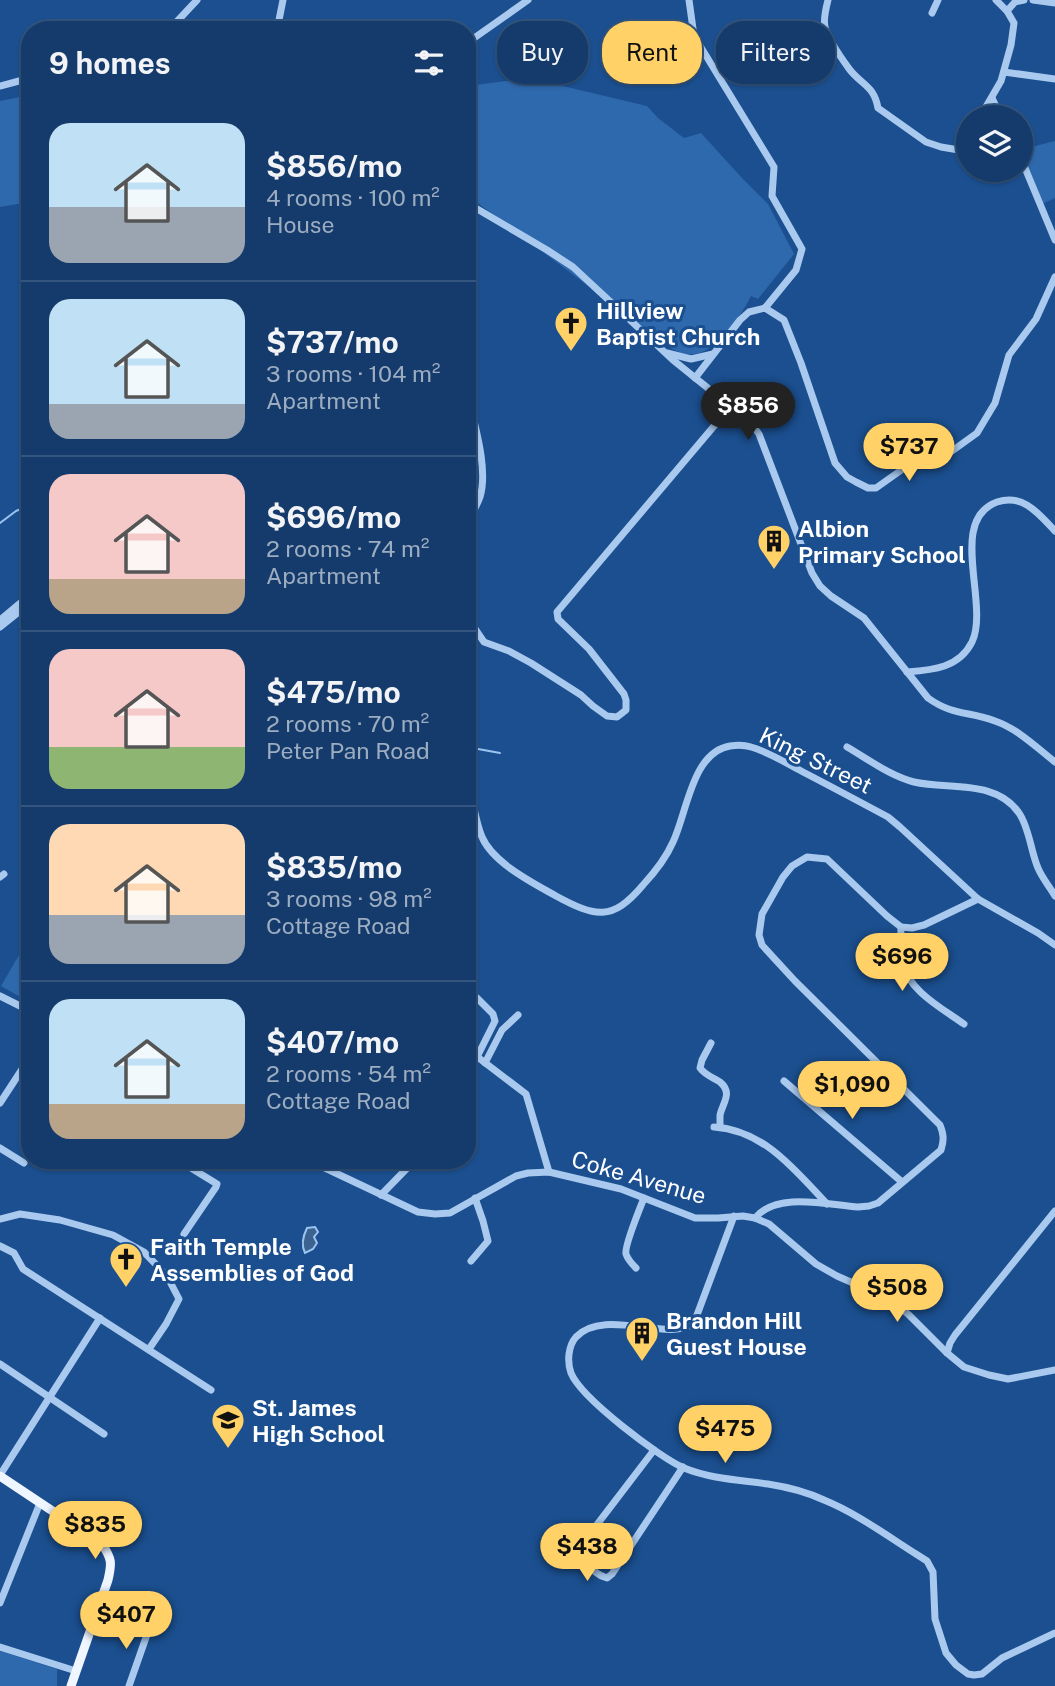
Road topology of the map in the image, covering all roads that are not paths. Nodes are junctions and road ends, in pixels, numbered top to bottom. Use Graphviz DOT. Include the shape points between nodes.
graph roads {
  1 [pos="197,0"];
  2 [pos="284,0"];
  3 [pos="528,0"];
  4 [pos="689,0"];
  5 [pos="828,0"];
  6 [pos="938,0"];
  7 [pos="996,0"];
  8 [pos="1024,0"];
  9 [pos="1033,0"];
  10 [pos="1055,3"];
  11 [pos="1007,11"];
  12 [pos="932,13"];
  13 [pos="177,21"];
  14 [pos="279,21"];
  15 [pos="476,37"];
  16 [pos="1004,72"];
  17 [pos="1055,79"];
  18 [pos="21,80"];
  19 [pos="0,86"];
  20 [pos="992,98"];
  21 [pos="988,105"];
  22 [pos="995,105"];
  23 [pos="956,150"];
  24 [pos="1031,182"];
  25 [pos="476,208"];
  26 [pos="1055,240"];
  27 [pos="1055,278"];
  28 [pos="765,308"];
  29 [pos="665,352"];
  30 [pos="714,354"];
  31 [pos="695,378"];
  32 [pos="731,406"];
  33 [pos="476,437"];
  34 [pos="476,505"];
  35 [pos="1055,531"];
  36 [pos="21,602"];
  37 [pos="21,610"];
  38 [pos="0,620"];
  39 [pos="0,627"];
  40 [pos="476,630"];
  41 [pos="907,672"];
  42 [pos="847,747"];
  43 [pos="1055,762"];
  44 [pos="476,815"];
  45 [pos="1055,896"];
  46 [pos="978,899"];
  47 [pos="901,927"];
  48 [pos="1055,945"];
  49 [pos="0,996"];
  50 [pos="477,998"];
  51 [pos="21,1006"];
  52 [pos="518,1015"];
  53 [pos="964,1024"];
  54 [pos="711,1043"];
  55 [pos="477,1057"];
  56 [pos="485,1063"];
  57 [pos="21,1077"];
  58 [pos="784,1081"];
  59 [pos="0,1103"];
  60 [pos="0,1148"];
  61 [pos="21,1161"];
  62 [pos="193,1169"];
  63 [pos="327,1169"];
  64 [pos="406,1169"];
  65 [pos="549,1172"];
  66 [pos="902,1182"];
  67 [pos="381,1195"];
  68 [pos="475,1198"];
  69 [pos="643,1198"];
  70 [pos="828,1204"];
  71 [pos="1055,1211"];
  72 [pos="734,1216"];
  73 [pos="755,1218"];
  74 [pos="0,1219"];
  75 [pos="184,1234"];
  76 [pos="0,1246"];
  77 [pos="471,1261"];
  78 [pos="636,1268"];
  79 [pos="100,1318"];
  80 [pos="149,1349"];
  81 [pos="947,1353"];
  82 [pos="0,1364"];
  83 [pos="1055,1370"];
  84 [pos="211,1390"];
  85 [pos="50,1397"];
  86 [pos="104,1434"];
  87 [pos="654,1450"];
  88 [pos="683,1467"];
  89 [pos="0,1475"];
  90 [pos="40,1503"];
  91 [pos="0,1603"];
  92 [pos="150,1626"];
  93 [pos="1055,1633"];
  94 [pos="0,1647"];
  95 [pos="76,1671"];
  96 [pos="71,1686"];
  97 [pos="129,1686"];
  1 -- 13 [label="street"];
  2 -- 14 [label="street"];
  3 -- 15 [label="street"];
  4 -- 28 [label="street" via="694,36 774,167 772,196 802,249 796,270"];
  5 -- 23 [label="street" via="824,26 851,70 876,94 878,108 926,142"];
  6 -- 12 [label="street"];
  7 -- 11 [label="street"];
  8 -- 11 [label="street" via="1014,2"];
  9 -- 10 [label="street"];
  11 -- 16 [label="street" via="1014,23"];
  16 -- 17 [label="street"];
  16 -- 20 [label="street"];
  18 -- 19 [label="street"];
  20 -- 21 [label="street"];
  20 -- 22 [label="street"];
  24 -- 26 [label="street"];
  25 -- 29 [label="street" via="573,268"];
  27 -- 28 [label="street" via="1036,319 1009,355 995,403 977,433 952,451 914,461 876,488 847,477 835,463 784,320"];
  28 -- 30 [label="street" via="748,312"];
  29 -- 30 [label="street" via="691,359"];
  29 -- 31 [label="street"];
  30 -- 31 [label="street"];
  31 -- 32 [label="street"];
  32 -- 40 [label="street" via="557,612 558,619 624,694 626,710 617,717 607,716 531,663 484,642"];
  32 -- 41 [label="street" via="760,434 820,586 864,618"];
  33 -- 34 [label="street" via="482,467"];
  35 -- 41 [label="street" via="1034,508 1015,500 996,502 981,513 972,538 978,612 972,642 951,664"];
  36 -- 38 [label="street"];
  37 -- 39 [label="street"];
  41 -- 43 [label="street" via="940,707 1011,727"];
  42 -- 45 [label="street" via="912,781 976,787 1012,803 1021,815 1039,870"];
  44 -- 46 [label="street, King Street" via="482,838 514,871 578,908 613,911 659,866 706,759 718,749 749,746 888,817"];
  46 -- 47 [label="street" via="924,925"];
  46 -- 48 [label="street, King Street"];
  47 -- 53 [label="street" via="900,959 906,974 916,989"];
  47 -- 66 [label="street" via="827,859 807,857 783,877 762,914 759,935 762,945 795,981 940,1125 944,1134 941,1150"];
  49 -- 51 [label="street"];
  50 -- 55 [label="street" via="495,1021"];
  52 -- 56 [label="street" via="502,1030"];
  54 -- 70 [label="street" via="700,1068 725,1087 727,1096 717,1127 755,1138 784,1158"];
  55 -- 56 [label="street"];
  56 -- 65 [label="street" via="526,1094"];
  57 -- 59 [label="street"];
  58 -- 66 [label="street"];
  60 -- 61 [label="street"];
  62 -- 75 [label="street" via="217,1184"];
  63 -- 67 [label="street, Coke Avenue"];
  64 -- 67 [label="street"];
  65 -- 68 [label="street, Coke Avenue" via="516,1176"];
  65 -- 69 [label="street, Coke Avenue"];
  66 -- 70 [label="street" via="869,1206"];
  67 -- 68 [label="street, Coke Avenue" via="418,1212 435,1214 450,1213"];
  68 -- 77 [label="street" via="488,1241"];
  69 -- 72 [label="street, Coke Avenue" via="695,1217"];
  69 -- 78 [label="street" via="626,1253"];
  70 -- 73 [label="street" via="790,1201 767,1207"];
  71 -- 81 [label="street" via="955,1335"];
  72 -- 73 [label="street, Coke Avenue"];
  72 -- 87 [label="street" via="694,1323 682,1329 597,1327 576,1337 570,1350 570,1372 581,1389"];
  73 -- 81 [label="street, Coke Avenue" via="769,1224 816,1264 887,1298"];
  74 -- 80 [label="street" via="20,1214 60,1220 113,1235 144,1252 180,1298"];
  76 -- 79 [label="street" via="14,1253 23,1269"];
  79 -- 80 [label="street"];
  79 -- 85 [label="street"];
  80 -- 84 [label="street"];
  81 -- 83 [label="street, Coke Avenue" via="964,1367 1007,1379"];
  82 -- 85 [label="street"];
  85 -- 86 [label="street"];
  85 -- 89 [label="street"];
  87 -- 88 [label="street"];
  87 -- 88 [label="street" via="586,1539 586,1561 601,1576 612,1574"];
  88 -- 93 [label="street" via="825,1500 916,1553 933,1572 935,1619 946,1653 968,1674 982,1674 1002,1658"];
  89 -- 90 [label="main road"];
  90 -- 91 [label="street"];
  90 -- 95 [label="main road" via="102,1544 112,1564"];
  92 -- 97 [label="street"];
  94 -- 95 [label="street"];
  95 -- 96 [label="main road"];
}
